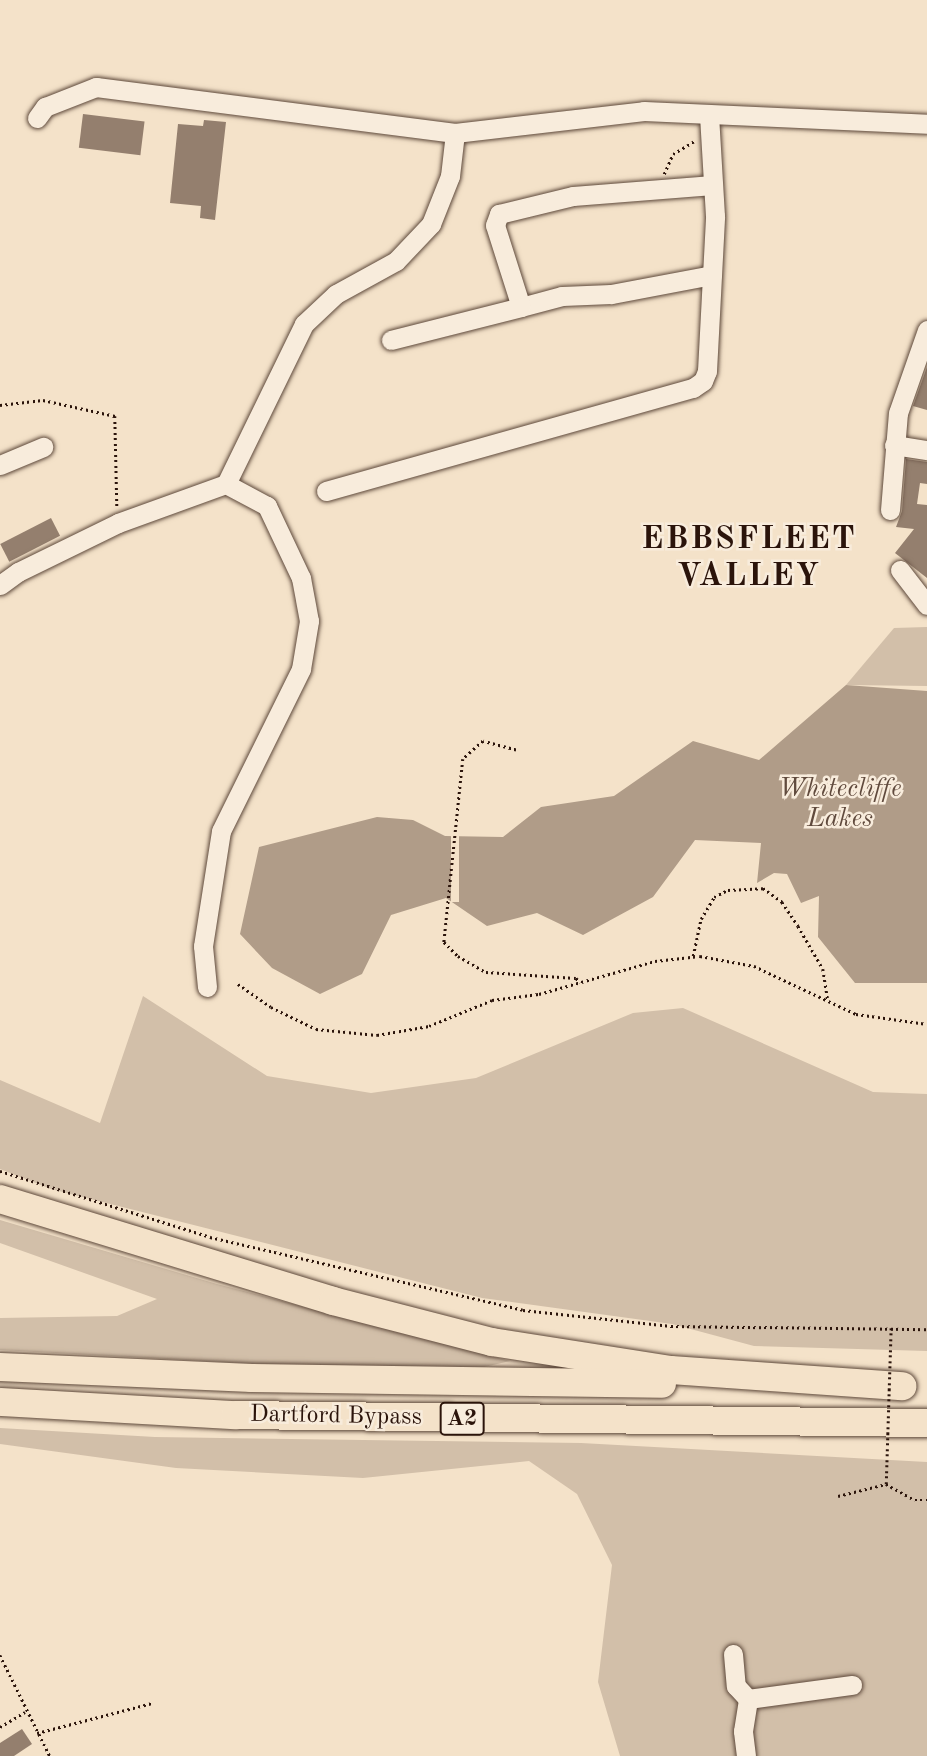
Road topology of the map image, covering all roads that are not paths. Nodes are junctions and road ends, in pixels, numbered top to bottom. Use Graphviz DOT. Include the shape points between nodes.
graph roads {
  1 [pos="709,114"];
  2 [pos="37,118"];
  3 [pos="927,124"];
  4 [pos="455,134"];
  5 [pos="713,185"];
  6 [pos="712,275"];
  7 [pos="521,307"];
  8 [pos="927,330"];
  9 [pos="391,340"];
  10 [pos="894,444"];
  11 [pos="43,447"];
  12 [pos="927,450"];
  13 [pos="0,465"];
  14 [pos="226,484"];
  15 [pos="326,491"];
  16 [pos="890,510"];
  17 [pos="900,570"];
  18 [pos="0,585"];
  19 [pos="927,605"];
  20 [pos="207,987"];
  21 [pos="0,1199"];
  22 [pos="0,1367"];
  23 [pos="902,1386"];
  24 [pos="0,1402"];
  25 [pos="926,1423"];
  26 [pos="733,1654"];
  27 [pos="852,1685"];
  28 [pos="748,1699"];
  29 [pos="746,1756"];
  1 -- 3 [label="street"];
  1 -- 4 [label="street" via="644,111"];
  1 -- 5 [label="street"];
  2 -- 4 [label="street" via="45,107 96,87"];
  4 -- 14 [label="street" via="448,182 431,224 402,256 336,294 304,324"];
  5 -- 6 [label="street"];
  5 -- 7 [label="street" via="573,196 499,214 496,228"];
  6 -- 7 [label="street" via="611,294 562,296"];
  6 -- 15 [label="street" via="707,371 697,385"];
  7 -- 9 [label="street"];
  8 -- 10 [label="street" via="898,413"];
  10 -- 12 [label="street"];
  10 -- 16 [label="street"];
  11 -- 13 [label="street"];
  14 -- 18 [label="street" via="118,523"];
  14 -- 20 [label="street" via="267,506 301,578 309,621 301,669 217,845 203,946"];
  17 -- 19 [label="street"];
  21 -- 23 [label="highway, A2" via="333,1301 492,1342 671,1370"];
  22 -- 23 [label="highway, Dartford Bypass / A2" via="252,1378"];
  24 -- 25 [label="highway, Dartford Bypass / A2" via="234,1415"];
  26 -- 28 [label="street" via="736,1686"];
  27 -- 28 [label="street"];
  28 -- 29 [label="street"];
}
